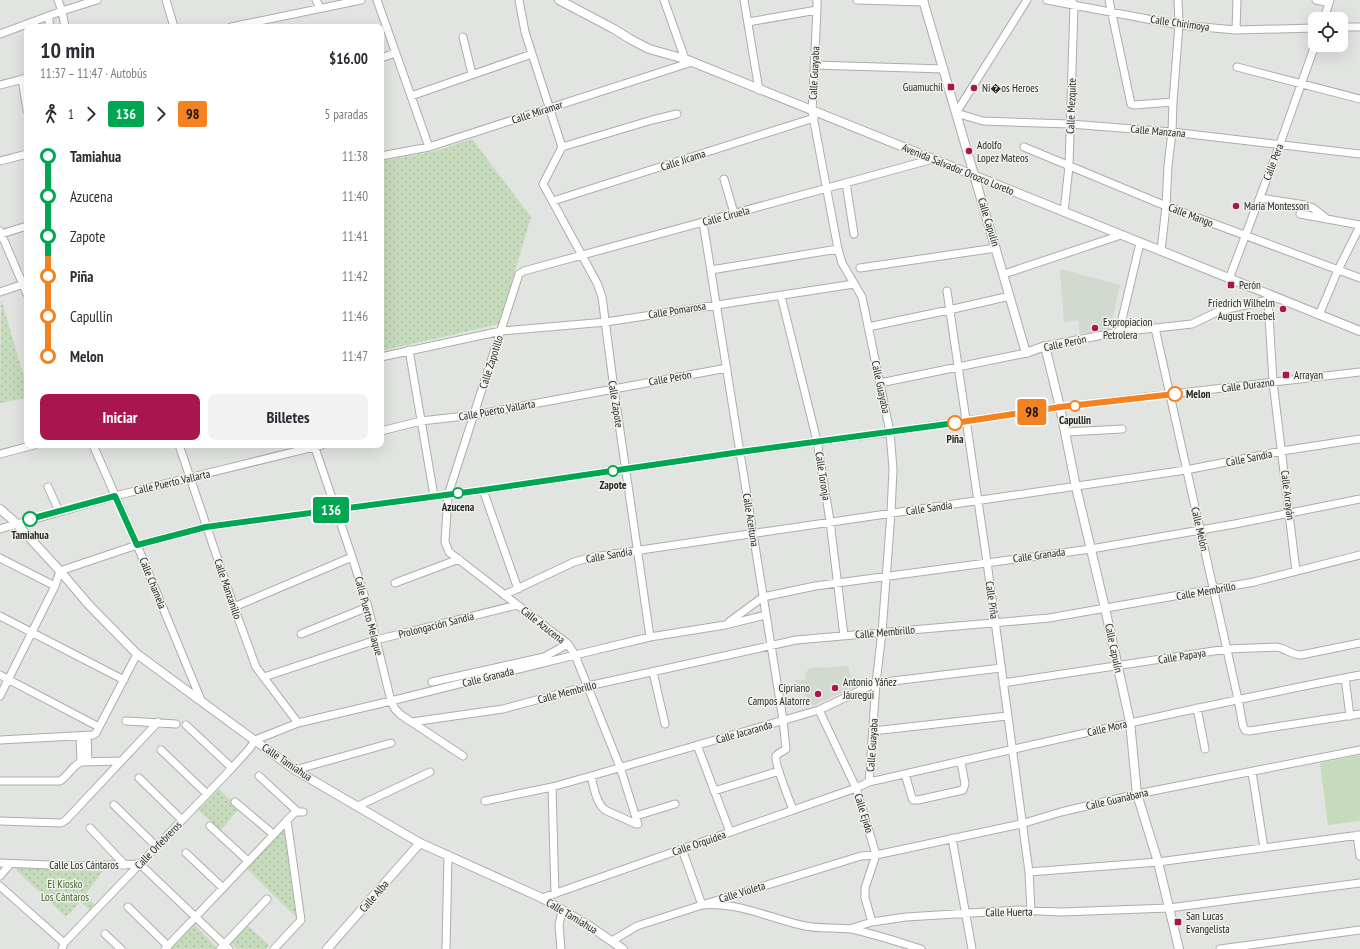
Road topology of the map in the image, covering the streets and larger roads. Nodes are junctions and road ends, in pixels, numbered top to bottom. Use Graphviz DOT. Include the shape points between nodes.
graph roads {
  1 [pos="58,0"];
  2 [pos="96,0"];
  3 [pos="166,0"];
  4 [pos="316,0"];
  5 [pos="361,0"];
  6 [pos="377,0"];
  7 [pos="518,0"];
  8 [pos="560,0"];
  9 [pos="664,0"];
  10 [pos="744,0"];
  11 [pos="817,0"];
  12 [pos="857,0"];
  13 [pos="1027,0"];
  14 [pos="1047,0"];
  15 [pos="1109,0"];
  16 [pos="1178,0"];
  17 [pos="1237,0"];
  18 [pos="1316,0"];
  19 [pos="924,1"];
  20 [pos="1073,2"];
  21 [pos="1329,2"];
  22 [pos="320,8"];
  23 [pos="817,10"];
  24 [pos="62,11"];
  25 [pos="1112,12"];
  26 [pos="1326,12"];
  27 [pos="48,16"];
  28 [pos="748,22"];
  29 [pos="27,24"];
  30 [pos="49,24"];
  31 [pos="63,24"];
  32 [pos="173,24"];
  33 [pos="246,24"];
  34 [pos="24,25"];
  35 [pos="1179,25"];
  36 [pos="1348,27"];
  37 [pos="1360,27"];
  38 [pos="1308,28"];
  39 [pos="1236,30"];
  40 [pos="0,34"];
  41 [pos="463,38"];
  42 [pos="1313,52"];
  43 [pos="396,53"];
  44 [pos="532,54"];
  45 [pos="384,57"];
  46 [pos="689,61"];
  47 [pos="814,64"];
  48 [pos="1237,67"];
  49 [pos="944,69"];
  50 [pos="472,74"];
  51 [pos="24,78"];
  52 [pos="1302,84"];
  53 [pos="0,86"];
  54 [pos="759,90"];
  55 [pos="411,96"];
  56 [pos="1360,99"];
  57 [pos="1173,102"];
  58 [pos="549,108"];
  59 [pos="956,113"];
  60 [pos="677,114"];
  61 [pos="813,114"];
  62 [pos="1070,124"];
  63 [pos="1172,132"];
  64 [pos="1280,144"];
  65 [pos="429,147"];
  66 [pos="1024,147"];
  67 [pos="562,148"];
  68 [pos="1360,154"];
  69 [pos="24,155"];
  70 [pos="384,155"];
  71 [pos="933,159"];
  72 [pos="0,161"];
  73 [pos="1069,166"];
  74 [pos="975,175"];
  75 [pos="724,179"];
  76 [pos="846,183"];
  77 [pos="826,188"];
  78 [pos="1260,198"];
  79 [pos="553,201"];
  80 [pos="1166,206"];
  81 [pos="1064,212"];
  82 [pos="734,214"];
  83 [pos="1300,214"];
  84 [pos="1326,219"];
  85 [pos="703,222"];
  86 [pos="1360,226"];
  87 [pos="24,227"];
  88 [pos="0,233"];
  89 [pos="854,234"];
  90 [pos="1121,235"];
  91 [pos="1358,235"];
  92 [pos="1246,236"];
  93 [pos="1140,243"];
  94 [pos="996,248"];
  95 [pos="838,249"];
  96 [pos="1161,251"];
  97 [pos="582,256"];
  98 [pos="860,268"];
  99 [pos="711,270"];
  100 [pos="1338,270"];
  101 [pos="519,274"];
  102 [pos="1004,274"];
  103 [pos="1360,278"];
  104 [pos="1230,279"];
  105 [pos="24,281"];
  106 [pos="24,283"];
  107 [pos="854,284"];
  108 [pos="946,290"];
  109 [pos="0,292"];
  110 [pos="781,296"];
  111 [pos="1010,296"];
  112 [pos="1269,298"];
  113 [pos="716,304"];
  114 [pos="949,310"];
  115 [pos="1319,315"];
  116 [pos="606,322"];
  117 [pos="868,327"];
  118 [pos="1155,328"];
  119 [pos="501,331"];
  120 [pos="1119,332"];
  121 [pos="1360,332"];
  122 [pos="1045,346"];
  123 [pos="408,350"];
  124 [pos="1026,353"];
  125 [pos="384,356"];
  126 [pos="959,367"];
  127 [pos="727,368"];
  128 [pos="1360,372"];
  129 [pos="1273,382"];
  130 [pos="880,383"];
  131 [pos="614,389"];
  132 [pos="1170,394"];
  133 [pos="1060,407"];
  134 [pos="474,415"];
  135 [pos="421,421"];
  136 [pos="967,421"];
  137 [pos="1122,429"];
  138 [pos="384,430"];
  139 [pos="890,432"];
  140 [pos="1066,432"];
  141 [pos="1360,439"];
  142 [pos="817,442"];
  143 [pos="24,448"];
  144 [pos="94,448"];
  145 [pos="180,448"];
  146 [pos="309,448"];
  147 [pos="318,448"];
  148 [pos="1282,451"];
  149 [pos="740,452"];
  150 [pos="0,454"];
  151 [pos="626,470"];
  152 [pos="1186,470"];
  153 [pos="190,478"];
  154 [pos="48,487"];
  155 [pos="1076,487"];
  156 [pos="483,490"];
  157 [pos="448,494"];
  158 [pos="115,496"];
  159 [pos="434,496"];
  160 [pos="1360,499"];
  161 [pos="978,500"];
  162 [pos="0,509"];
  163 [pos="336,510"];
  164 [pos="59,511"];
  165 [pos="891,513"];
  166 [pos="1290,513"];
  167 [pos="830,521"];
  168 [pos="16,523"];
  169 [pos="206,527"];
  170 [pos="0,529"];
  171 [pos="1200,530"];
  172 [pos="753,533"];
  173 [pos="137,545"];
  174 [pos="1091,548"];
  175 [pos="638,550"];
  176 [pos="1360,555"];
  177 [pos="352,557"];
  178 [pos="0,558"];
  179 [pos="459,559"];
  180 [pos="987,562"];
  181 [pos="60,571"];
  182 [pos="1296,571"];
  183 [pos="887,576"];
  184 [pos="395,583"];
  185 [pos="837,583"];
  186 [pos="55,586"];
  187 [pos="518,589"];
  188 [pos="1214,590"];
  189 [pos="504,595"];
  190 [pos="763,597"];
  191 [pos="517,605"];
  192 [pos="234,607"];
  193 [pos="368,607"];
  194 [pos="1105,608"];
  195 [pos="766,615"];
  196 [pos="0,616"];
  197 [pos="995,622"];
  198 [pos="725,624"];
  199 [pos="32,632"];
  200 [pos="882,632"];
  201 [pos="301,634"];
  202 [pos="844,636"];
  203 [pos="650,637"];
  204 [pos="376,640"];
  205 [pos="1360,643"];
  206 [pos="568,644"];
  207 [pos="771,645"];
  208 [pos="1227,649"];
  209 [pos="137,654"];
  210 [pos="575,655"];
  211 [pos="1118,666"];
  212 [pos="1001,668"];
  213 [pos="653,672"];
  214 [pos="0,675"];
  215 [pos="1360,675"];
  216 [pos="264,677"];
  217 [pos="1345,678"];
  218 [pos="8,680"];
  219 [pos="124,680"];
  220 [pos="432,682"];
  221 [pos="876,683"];
  222 [pos="1003,683"];
  223 [pos="588,686"];
  224 [pos="0,696"];
  225 [pos="1238,699"];
  226 [pos="201,700"];
  227 [pos="391,702"];
  228 [pos="1198,708"];
  229 [pos="819,710"];
  230 [pos="1360,714"];
  231 [pos="1007,716"];
  232 [pos="1350,716"];
  233 [pos="783,720"];
  234 [pos="126,721"];
  235 [pos="158,722"];
  236 [pos="412,722"];
  237 [pos="1130,722"];
  238 [pos="298,723"];
  239 [pos="176,724"];
  240 [pos="665,724"];
  241 [pos="186,725"];
  242 [pos="99,728"];
  243 [pos="873,731"];
  244 [pos="87,736"];
  245 [pos="0,740"];
  246 [pos="255,740"];
  247 [pos="392,744"];
  248 [pos="697,745"];
  249 [pos="1012,749"];
  250 [pos="1205,749"];
  251 [pos="161,750"];
  252 [pos="1360,750"];
  253 [pos="463,756"];
  254 [pos="120,761"];
  255 [pos="84,762"];
  256 [pos="961,762"];
  257 [pos="620,767"];
  258 [pos="232,768"];
  259 [pos="295,770"];
  260 [pos="779,771"];
  261 [pos="430,772"];
  262 [pos="1252,772"];
  263 [pos="905,774"];
  264 [pos="259,776"];
  265 [pos="591,776"];
  266 [pos="139,778"];
  267 [pos="0,781"];
  268 [pos="869,782"];
  269 [pos="552,787"];
  270 [pos="856,788"];
  271 [pos="714,792"];
  272 [pos="207,794"];
  273 [pos="1137,794"];
  274 [pos="485,801"];
  275 [pos="235,802"];
  276 [pos="675,804"];
  277 [pos="114,805"];
  278 [pos="358,806"];
  279 [pos="792,810"];
  280 [pos="636,816"];
  281 [pos="182,820"];
  282 [pos="287,820"];
  283 [pos="0,821"];
  284 [pos="1021,824"];
  285 [pos="210,826"];
  286 [pos="90,828"];
  287 [pos="730,832"];
  288 [pos="273,834"];
  289 [pos="1358,835"];
  290 [pos="952,838"];
  291 [pos="420,843"];
  292 [pos="157,847"];
  293 [pos="1264,848"];
  294 [pos="682,849"];
  295 [pos="186,853"];
  296 [pos="876,854"];
  297 [pos="448,855"];
  298 [pos="1360,856"];
  299 [pos="248,862"];
  300 [pos="1158,862"];
  301 [pos="0,863"];
  302 [pos="10,864"];
  303 [pos="140,864"];
  304 [pos="125,865"];
  305 [pos="1029,872"];
  306 [pos="0,876"];
  307 [pos="1360,883"];
  308 [pos="0,886"];
  309 [pos="223,888"];
  310 [pos="555,894"];
  311 [pos="542,898"];
  312 [pos="267,899"];
  313 [pos="702,905"];
  314 [pos="128,908"];
  315 [pos="1169,908"];
  316 [pos="562,911"];
  317 [pos="1031,911"];
  318 [pos="965,913"];
  319 [pos="195,917"];
  320 [pos="872,922"];
  321 [pos="850,929"];
  322 [pos="1360,930"];
  323 [pos="105,934"];
  324 [pos="612,941"];
  325 [pos="63,946"];
  326 [pos="166,947"];
  327 [pos="225,947"];
  328 [pos="121,949"];
  329 [pos="274,949"];
  330 [pos="328,949"];
  331 [pos="446,949"];
  332 [pos="561,949"];
  333 [pos="623,949"];
  334 [pos="921,949"];
  335 [pos="972,949"];
  336 [pos="1179,949"];
  337 [pos="1220,949"];
  1 -- 24 [label="street"];
  2 -- 24 [label="street"];
  3 -- 32 [label="street"];
  4 -- 22 [label="street"];
  5 -- 22 [label="street"];
  6 -- 43 [label="street"];
  7 -- 44 [label="street"];
  8 -- 46 [label="street, Avenida Salvador Orozco Loreto" via="649,49"];
  9 -- 46 [label="street"];
  10 -- 28 [label="street"];
  11 -- 23 [label="street, Calle Guayaba"];
  12 -- 19 [label="street"];
  13 -- 59 [label="street"];
  14 -- 20 [label="street, Calle Chirimoya"];
  15 -- 25 [label="street"];
  16 -- 35 [label="street"];
  17 -- 39 [label="street"];
  18 -- 21 [label="street"];
  19 -- 49 [label="street, Calle Capulín"];
  20 -- 25 [label="street, Calle Chirimoya"];
  20 -- 62 [label="street, Calle Mezquite"];
  21 -- 26 [label="street"];
  22 -- 33 [label="street"];
  23 -- 28 [label="street"];
  23 -- 47 [label="street, Calle Guayaba"];
  24 -- 27 [label="street"];
  24 -- 31 [label="street"];
  25 -- 35 [label="street, Calle Chirimoya"];
  25 -- 57 [label="street" via="1131,104"];
  27 -- 29 [label="street"];
  27 -- 30 [label="street"];
  28 -- 54 [label="street"];
  34 -- 40 [label="street"];
  35 -- 39 [label="street, Calle Chirimoya"];
  35 -- 57 [label="street"];
  36 -- 37 [label="street"];
  38 -- 39 [label="street, Calle Chirimoya"];
  41 -- 50 [label="street"];
  42 -- 52 [label="street, Calle Pera"];
  43 -- 45 [label="street"];
  43 -- 55 [label="street"];
  44 -- 50 [label="street"];
  44 -- 58 [label="street"];
  46 -- 54 [label="street, Avenida Salvador Orozco Loreto"];
  46 -- 58 [label="street, Calle Miramar"];
  47 -- 49 [label="street"];
  47 -- 61 [label="street, Calle Guayaba"];
  48 -- 52 [label="street"];
  49 -- 59 [label="street, Calle Capulín"];
  50 -- 55 [label="street"];
  51 -- 53 [label="street"];
  52 -- 56 [label="street"];
  52 -- 64 [label="street, Calle Pera"];
  54 -- 61 [label="street, Avenida Salvador Orozco Loreto"];
  55 -- 65 [label="street"];
  57 -- 63 [label="street"];
  58 -- 65 [label="street, Calle Miramar"];
  58 -- 67 [label="street"];
  59 -- 62 [label="street, Calle Manzana" via="983,121"];
  59 -- 74 [label="street, Calle Capulín"];
  60 -- 67 [label="street"];
  61 -- 71 [label="street, Avenida Salvador Orozco Loreto"];
  61 -- 77 [label="street, Calle Guayaba"];
  61 -- 79 [label="street, Calle Jícama"];
  62 -- 63 [label="street, Calle Manzana"];
  62 -- 73 [label="street, Calle Mezquite"];
  63 -- 64 [label="street, Calle Manzana"];
  63 -- 80 [label="street"];
  64 -- 68 [label="street, Calle Manzana"];
  64 -- 78 [label="street, Calle Pera"];
  65 -- 70 [label="street, Calle Miramar"];
  66 -- 73 [label="street, Calle Mango"];
  67 -- 79 [label="street, Calle Zapote" via="543,184"];
  69 -- 72 [label="street"];
  71 -- 74 [label="street, Avenida Salvador Orozco Loreto"];
  71 -- 76 [label="street, Calle Ciruela"];
  73 -- 80 [label="street, Calle Mango"];
  73 -- 81 [label="street, Calle Mezquite"];
  74 -- 81 [label="street, Avenida Salvador Orozco Loreto"];
  74 -- 94 [label="street, Calle Capulín"];
  75 -- 82 [label="street"];
  76 -- 77 [label="street, Calle Ciruela"];
  76 -- 89 [label="street"];
  77 -- 82 [label="street, Calle Ciruela"];
  77 -- 95 [label="street, Calle Guayaba"];
  78 -- 84 [label="street" via="1305,205"];
  78 -- 92 [label="street, Calle Pera"];
  79 -- 97 [label="street, Calle Zapote"];
  80 -- 92 [label="street, Calle Mango"];
  80 -- 96 [label="street"];
  81 -- 90 [label="street, Avenida Salvador Orozco Loreto"];
  82 -- 85 [label="street, Calle Ciruela"];
  83 -- 84 [label="street"];
  84 -- 86 [label="street"];
  85 -- 97 [label="street, Calle Ciruela"];
  85 -- 99 [label="street, Calle Aceituna"];
  86 -- 91 [label="street"];
  87 -- 88 [label="street"];
  88 -- 105 [label="street"];
  90 -- 93 [label="street, Avenida Salvador Orozco Loreto"];
  90 -- 102 [label="street"];
  91 -- 100 [label="street"];
  92 -- 100 [label="street, Calle Mango"];
  92 -- 104 [label="street, Calle Pera"];
  93 -- 96 [label="street, Avenida Salvador Orozco Loreto"];
  93 -- 120 [label="street"];
  94 -- 98 [label="street"];
  94 -- 102 [label="street, Calle Capulín"];
  95 -- 99 [label="street"];
  95 -- 107 [label="street, Calle Guayaba" via="842,263"];
  96 -- 104 [label="street, Avenida Salvador Orozco Loreto"];
  97 -- 101 [label="street, Calle Ciruela"];
  97 -- 116 [label="street, Calle Zapote" via="597,283"];
  99 -- 113 [label="street, Calle Aceituna"];
  100 -- 103 [label="street, Calle Mango"];
  100 -- 115 [label="street"];
  101 -- 119 [label="street, Calle Zapotillo"];
  102 -- 111 [label="street, Calle Capulín"];
  104 -- 112 [label="street, Avenida Salvador Orozco Loreto"];
  106 -- 109 [label="street"];
  107 -- 110 [label="street, Calle Pomarosa"];
  107 -- 117 [label="street, Calle Guayaba" via="862,297"];
  108 -- 114 [label="street, Calle Piña"];
  110 -- 113 [label="street, Calle Pomarosa"];
  110 -- 142 [label="street, Calle Toronja"];
  111 -- 114 [label="street"];
  111 -- 124 [label="street, Calle Capulín"];
  112 -- 115 [label="street, Avenida Salvador Orozco Loreto"];
  112 -- 118 [label="street, Calle Perón" via="1219,311 1192,324"];
  112 -- 129 [label="street, Calle Arrayán"];
  113 -- 116 [label="street, Calle Pomarosa"];
  113 -- 127 [label="street, Calle Aceituna"];
  114 -- 117 [label="street"];
  114 -- 126 [label="street, Calle Piña"];
  115 -- 121 [label="street, Avenida Salvador Orozco Loreto"];
  116 -- 119 [label="street, Calle Pomarosa"];
  116 -- 131 [label="street, Calle Zapote"];
  117 -- 130 [label="street, Calle Guayaba"];
  118 -- 120 [label="street, Calle Perón"];
  118 -- 132 [label="street, Calle Melón"];
  119 -- 123 [label="street, Calle Pomarosa"];
  119 -- 134 [label="street, Calle Zapotillo"];
  120 -- 122 [label="street, Calle Perón"];
  122 -- 124 [label="street, Calle Perón"];
  122 -- 133 [label="street, Calle Capulín"];
  123 -- 125 [label="street, Calle Pomarosa"];
  123 -- 135 [label="street"];
  124 -- 126 [label="street, Calle Perón"];
  126 -- 130 [label="street, Calle Perón"];
  126 -- 136 [label="street, Calle Piña"];
  127 -- 131 [label="street, Calle Perón"];
  127 -- 149 [label="street, Calle Aceituna"];
  128 -- 129 [label="street, Calle Durazno"];
  129 -- 132 [label="street, Calle Durazno"];
  129 -- 148 [label="street, Calle Arrayán"];
  130 -- 139 [label="street, Calle Guayaba"];
  131 -- 134 [label="street, Calle Puerto Vallarta"];
  131 -- 151 [label="street, Calle Zapote"];
  132 -- 133 [label="street, Calle Durazno"];
  132 -- 152 [label="street, Calle Melón"];
  133 -- 136 [label="street, Calle Durazno"];
  133 -- 140 [label="street, Calle Capulín"];
  134 -- 135 [label="street, Calle Puerto Vallarta"];
  134 -- 157 [label="street, Calle Zapotillo"];
  135 -- 138 [label="street, Calle Puerto Vallarta"];
  135 -- 159 [label="street"];
  136 -- 139 [label="street, Calle Durazno"];
  136 -- 161 [label="street, Calle Piña"];
  137 -- 140 [label="street"];
  139 -- 142 [label="street, Calle Durazno"];
  139 -- 165 [label="street, Calle Guayaba" via="893,469"];
  140 -- 155 [label="street, Calle Capulín"];
  141 -- 148 [label="street, Calle Sandía"];
  142 -- 149 [label="street, Calle Durazno"];
  142 -- 167 [label="street, Calle Toronja"];
  143 -- 150 [label="street"];
  144 -- 158 [label="street, Calle Chamela"];
  145 -- 153 [label="street, Calle Manzanillo"];
  146 -- 153 [label="street, Calle Puerto Vallarta"];
  147 -- 163 [label="street, Calle Puerto Melaque"];
  148 -- 152 [label="street, Calle Sandía"];
  148 -- 166 [label="street, Calle Arrayán"];
  149 -- 151 [label="street, Calle Durazno"];
  149 -- 172 [label="street, Calle Aceituna"];
  151 -- 156 [label="street, Calle Durazno"];
  151 -- 175 [label="street, Calle Zapote"];
  152 -- 155 [label="street, Calle Sandía"];
  152 -- 171 [label="street, Calle Melón"];
  153 -- 158 [label="street, Calle Puerto Vallarta"];
  153 -- 169 [label="street, Calle Manzanillo"];
  154 -- 164 [label="street"];
  155 -- 161 [label="street, Calle Sandía"];
  155 -- 174 [label="street, Calle Capulín"];
  156 -- 157 [label="street, Calle Durazno"];
  156 -- 187 [label="street"];
  157 -- 159 [label="street, Calle Durazno"];
  157 -- 179 [label="street, Calle Azucena" via="445,542 449,552"];
  158 -- 164 [label="street, Calle Puerto Vallarta"];
  158 -- 173 [label="street, Calle Chamela"];
  159 -- 163 [label="street, Calle Durazno"];
  160 -- 166 [label="street, Calle Granada"];
  161 -- 165 [label="street, Calle Sandía"];
  161 -- 180 [label="street, Calle Piña"];
  162 -- 168 [label="street, Calle Tamiahua"];
  163 -- 169 [label="street, Calle Durazno"];
  163 -- 177 [label="street, Calle Puerto Melaque"];
  164 -- 168 [label="street, Calle Puerto Vallarta"];
  165 -- 167 [label="street, Calle Sandía"];
  165 -- 183 [label="street, Calle Guayaba"];
  166 -- 171 [label="street, Calle Granada"];
  166 -- 182 [label="street, Calle Arrayán"];
  167 -- 172 [label="street, Calle Sandía"];
  167 -- 185 [label="street, Calle Toronja"];
  168 -- 170 [label="street, Calle Puerto Vallarta"];
  168 -- 181 [label="street, Calle Tamiahua"];
  169 -- 173 [label="street, Calle Durazno"];
  169 -- 192 [label="street, Calle Manzanillo"];
  171 -- 174 [label="street, Calle Granada"];
  171 -- 188 [label="street, Calle Melón"];
  172 -- 175 [label="street, Calle Sandía"];
  172 -- 190 [label="street, Calle Aceituna"];
  173 -- 181 [label="street, Calle Durazno"];
  173 -- 226 [label="street, Calle Chamela"];
  174 -- 180 [label="street, Calle Granada"];
  174 -- 194 [label="street, Calle Capulín"];
  175 -- 187 [label="street, Calle Sandía" via="574,562"];
  175 -- 203 [label="street, Calle Zapote"];
  176 -- 182 [label="street, Calle Membrillo"];
  177 -- 192 [label="street"];
  177 -- 193 [label="street, Calle Puerto Melaque"];
  178 -- 186 [label="street"];
  179 -- 184 [label="street"];
  179 -- 189 [label="street, Calle Azucena"];
  180 -- 183 [label="street, Calle Granada"];
  180 -- 197 [label="street, Calle Piña"];
  181 -- 186 [label="street"];
  181 -- 209 [label="street, Calle Tamiahua"];
  182 -- 188 [label="street, Calle Membrillo"];
  183 -- 185 [label="street, Calle Granada"];
  183 -- 200 [label="street, Calle Guayaba"];
  185 -- 190 [label="street, Calle Granada"];
  185 -- 202 [label="street, Calle Toronja"];
  186 -- 199 [label="street"];
  187 -- 189 [label="street, Calle Sandía"];
  188 -- 194 [label="street, Calle Membrillo"];
  188 -- 208 [label="street, Calle Melón"];
  189 -- 191 [label="street, Calle Azucena"];
  190 -- 195 [label="street, Calle Aceituna"];
  190 -- 198 [label="street, Calle Granada"];
  191 -- 204 [label="street, Prolongación Sandía"];
  191 -- 206 [label="street, Calle Azucena"];
  192 -- 216 [label="street, Calle Manzanillo" via="256,667"];
  193 -- 201 [label="street"];
  193 -- 204 [label="street, Calle Puerto Melaque"];
  194 -- 197 [label="street, Calle Membrillo" via="1049,618"];
  194 -- 211 [label="street, Calle Capulín"];
  195 -- 198 [label="street, Calle Granada"];
  195 -- 207 [label="street, Calle Aceituna"];
  196 -- 199 [label="street"];
  197 -- 200 [label="street, Calle Membrillo"];
  197 -- 212 [label="street, Calle Piña"];
  198 -- 203 [label="street, Calle Granada"];
  199 -- 218 [label="street"];
  199 -- 219 [label="street"];
  200 -- 202 [label="street, Calle Membrillo"];
  200 -- 221 [label="street, Calle Guayaba"];
  202 -- 207 [label="street, Calle Membrillo"];
  203 -- 210 [label="street, Calle Granada"];
  204 -- 216 [label="street, Prolongación Sandía"];
  204 -- 227 [label="street, Calle Puerto Melaque"];
  205 -- 208 [label="street, Calle Papaya" via="1301,655 1276,647"];
  206 -- 210 [label="street, Calle Azucena"];
  206 -- 220 [label="street" via="544,657"];
  207 -- 213 [label="street, Calle Membrillo"];
  207 -- 233 [label="street, Calle Aceituna"];
  208 -- 211 [label="street, Calle Papaya"];
  208 -- 225 [label="street, Calle Melón"];
  209 -- 219 [label="street"];
  209 -- 226 [label="street, Calle Tamiahua"];
  210 -- 223 [label="street, Calle Azucena"];
  210 -- 227 [label="street, Calle Granada"];
  211 -- 222 [label="street, Calle Papaya"];
  211 -- 237 [label="street, Calle Capulín"];
  212 -- 221 [label="street, Calle Jacaranda"];
  212 -- 222 [label="street, Calle Piña"];
  213 -- 223 [label="street, Calle Membrillo"];
  213 -- 240 [label="street"];
  214 -- 218 [label="street"];
  215 -- 217 [label="street, Calle Mora"];
  216 -- 238 [label="street, Calle Manzanillo"];
  217 -- 225 [label="street, Calle Mora"];
  217 -- 232 [label="street"];
  218 -- 224 [label="street"];
  218 -- 242 [label="street"];
  219 -- 242 [label="street"];
  221 -- 229 [label="street, Calle Jacaranda"];
  221 -- 243 [label="street, Calle Guayaba"];
  222 -- 231 [label="street, Calle Piña"];
  223 -- 236 [label="street, Calle Membrillo" via="502,709"];
  223 -- 257 [label="street, Calle Azucena"];
  225 -- 228 [label="street, Calle Mora"];
  225 -- 232 [label="street, Calle Melón" via="1245,730"];
  226 -- 246 [label="street, Calle Tamiahua"];
  227 -- 236 [label="street, Calle Puerto Melaque" via="401,715"];
  227 -- 238 [label="street, Calle Granada"];
  228 -- 237 [label="street, Calle Mora"];
  228 -- 250 [label="street"];
  229 -- 233 [label="street, Calle Jacaranda"];
  229 -- 270 [label="street, Calle Ejido"];
  230 -- 232 [label="street"];
  231 -- 243 [label="street"];
  231 -- 249 [label="street, Calle Piña"];
  233 -- 248 [label="street, Calle Jacaranda"];
  233 -- 260 [label="street, Calle Aceituna" via="787,747 776,756"];
  234 -- 235 [label="street"];
  235 -- 239 [label="street"];
  235 -- 254 [label="street"];
  236 -- 253 [label="street, Calle Puerto Melaque"];
  237 -- 249 [label="street, Calle Mora"];
  237 -- 273 [label="street, Calle Capulín"];
  238 -- 246 [label="street, Calle Granada"];
  241 -- 258 [label="street"];
  242 -- 244 [label="street" via="96,733"];
  243 -- 268 [label="street, Calle Guayaba"];
  244 -- 245 [label="street"];
  244 -- 255 [label="street"];
  246 -- 258 [label="street, Calle Orfebreros"];
  246 -- 259 [label="street, Calle Tamiahua"];
  247 -- 259 [label="street"];
  248 -- 257 [label="street, Calle Jacaranda"];
  248 -- 271 [label="street"];
  249 -- 256 [label="street, Calle Mora"];
  249 -- 284 [label="street, Calle Piña"];
  251 -- 272 [label="street"];
  252 -- 262 [label="street, Calle Guanábana"];
  254 -- 255 [label="street"];
  254 -- 283 [label="street" via="61,823"];
  255 -- 267 [label="street" via="76,764 60,781"];
  256 -- 263 [label="street, Calle Mora"];
  256 -- 263 [label="street" via="964,788 925,798 913,800"];
  257 -- 265 [label="street, Calle Jacaranda"];
  257 -- 280 [label="street, Calle Azucena"];
  258 -- 272 [label="street, Calle Orfebreros"];
  259 -- 278 [label="street, Calle Tamiahua"];
  260 -- 271 [label="street"];
  260 -- 279 [label="street, Calle Aceituna"];
  261 -- 278 [label="street"];
  262 -- 273 [label="street, Calle Guanábana"];
  262 -- 293 [label="street"];
  263 -- 268 [label="street, Calle Mora"];
  264 -- 282 [label="street" via="300,811"];
  265 -- 269 [label="street, Calle Jacaranda"];
  265 -- 280 [label="street, Calle Azucena" via="598,800 605,810 638,824"];
  266 -- 281 [label="street"];
  268 -- 270 [label="street, Calle Mora"];
  269 -- 274 [label="street, Calle Jacaranda"];
  269 -- 310 [label="street"];
  270 -- 279 [label="street, Calle Orquídea"];
  270 -- 296 [label="street, Calle Ejido"];
  271 -- 287 [label="street"];
  272 -- 281 [label="street, Calle Orfebreros"];
  273 -- 284 [label="street, Calle Guanábana"];
  273 -- 300 [label="street, Calle Capulín"];
  275 -- 288 [label="street"];
  276 -- 280 [label="street"];
  277 -- 292 [label="street"];
  278 -- 291 [label="street, Calle Tamiahua"];
  279 -- 287 [label="street, Calle Orquídea"];
  281 -- 292 [label="street, Calle Orfebreros"];
  282 -- 288 [label="street"];
  282 -- 329 [label="street" via="301,920"];
  284 -- 290 [label="street, Calle Guanábana"];
  284 -- 305 [label="street, Calle Piña"];
  285 -- 299 [label="street"];
  286 -- 304 [label="street"];
  287 -- 294 [label="street, Calle Orquídea"];
  288 -- 299 [label="street"];
  289 -- 293 [label="street"];
  289 -- 298 [label="street"];
  290 -- 296 [label="street, Calle Guanábana"];
  290 -- 318 [label="street"];
  291 -- 297 [label="street, Calle Tamiahua"];
  291 -- 330 [label="street, Calle Alba"];
  292 -- 303 [label="street, Calle Orfebreros"];
  293 -- 300 [label="street"];
  294 -- 310 [label="street, Calle Orquídea"];
  294 -- 313 [label="street"];
  295 -- 309 [label="street"];
  296 -- 313 [label="street, Calle Violeta" via="861,856"];
  296 -- 320 [label="street" via="865,888 865,898"];
  297 -- 311 [label="street, Calle Tamiahua"];
  297 -- 331 [label="street"];
  299 -- 309 [label="street"];
  300 -- 305 [label="street"];
  300 -- 315 [label="street, Calle Capulín"];
  301 -- 302 [label="street, Calle Los Cántaros"];
  302 -- 304 [label="street, Calle Los Cántaros"];
  302 -- 306 [label="street"];
  303 -- 304 [label="street, Calle Los Cántaros"];
  303 -- 319 [label="street"];
  303 -- 325 [label="street, Calle Orfebreros"];
  305 -- 317 [label="street, Calle Piña"];
  307 -- 315 [label="street, Calle Huerta"];
  308 -- 325 [label="street"];
  309 -- 319 [label="street"];
  310 -- 311 [label="street, Calle Orquídea"];
  311 -- 316 [label="street, Calle Tamiahua"];
  312 -- 327 [label="street"];
  313 -- 321 [label="street" via="714,903 733,906 823,929"];
  313 -- 324 [label="street, Calle Violeta" via="637,926"];
  314 -- 326 [label="street"];
  315 -- 317 [label="street, Calle Huerta"];
  315 -- 336 [label="street, Calle Capulín"];
  316 -- 324 [label="street, Calle Tamiahua"];
  316 -- 332 [label="street" via="559,925"];
  317 -- 318 [label="street, Calle Huerta"];
  318 -- 320 [label="street, Calle Huerta"];
  318 -- 335 [label="street"];
  319 -- 326 [label="street"];
  319 -- 327 [label="street"];
  320 -- 321 [label="street, Calle Huerta"];
  321 -- 334 [label="street"];
  322 -- 337 [label="street"];
  323 -- 328 [label="street"];
  324 -- 333 [label="street, Calle Tamiahua"];
}
